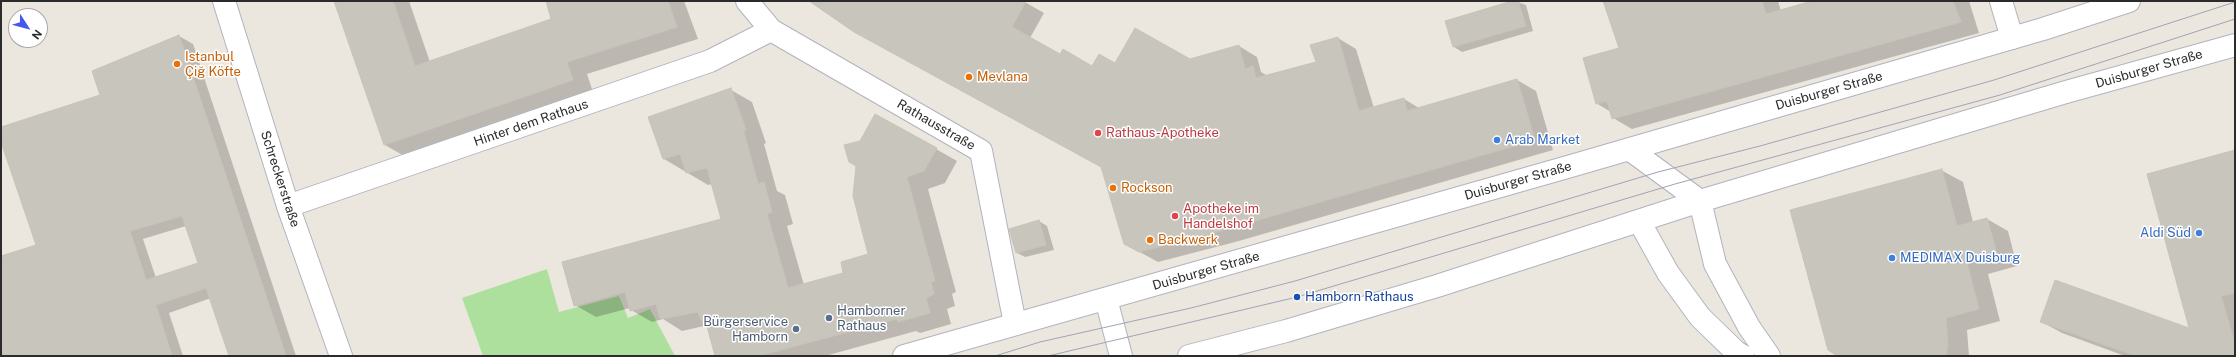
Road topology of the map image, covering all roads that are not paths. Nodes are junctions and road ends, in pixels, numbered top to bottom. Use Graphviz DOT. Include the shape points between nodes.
graph roads {
  1 [pos="224,1"];
  2 [pos="747,1"];
  3 [pos="2001,1"];
  4 [pos="2129,1"];
  5 [pos="771,30"];
  6 [pos="2012,38"];
  7 [pos="2235,45"];
  8 [pos="1629,149"];
  9 [pos="1700,201"];
  10 [pos="288,206"];
  11 [pos="1639,221"];
  12 [pos="1106,299"];
  13 [pos="1015,324"];
  14 [pos="341,356"];
  15 [pos="904,356"];
  16 [pos="1122,356"];
  17 [pos="1189,356"];
  18 [pos="1743,356"];
  19 [pos="1768,356"];
  1 -- 10 [label="main road, Schreckerstraße"];
  2 -- 5 [label="main road, Rathausstraße"];
  3 -- 6 [label="main road"];
  4 -- 6 [label="main road, Duisburger Straße"];
  5 -- 10 [label="main road, Hinter dem Rathaus" via="710,61"];
  5 -- 13 [label="main road, Rathausstraße" via="981,151"];
  6 -- 8 [label="main road, Duisburger Straße"];
  7 -- 9 [label="main road, Duisburger Straße"];
  8 -- 9 [label="main road"];
  8 -- 12 [label="main road, Duisburger Straße"];
  9 -- 11 [label="main road, Duisburger Straße"];
  9 -- 19 [label="main road" via="1715,264"];
  10 -- 14 [label="main road, Schreckerstraße"];
  11 -- 17 [label="main road, Duisburger Straße" via="1429,289 1286,331"];
  11 -- 18 [label="main road" via="1668,273 1700,317"];
  12 -- 13 [label="main road, Duisburger Straße"];
  12 -- 16 [label="main road"];
  13 -- 15 [label="main road, Duisburger Straße"];
}
